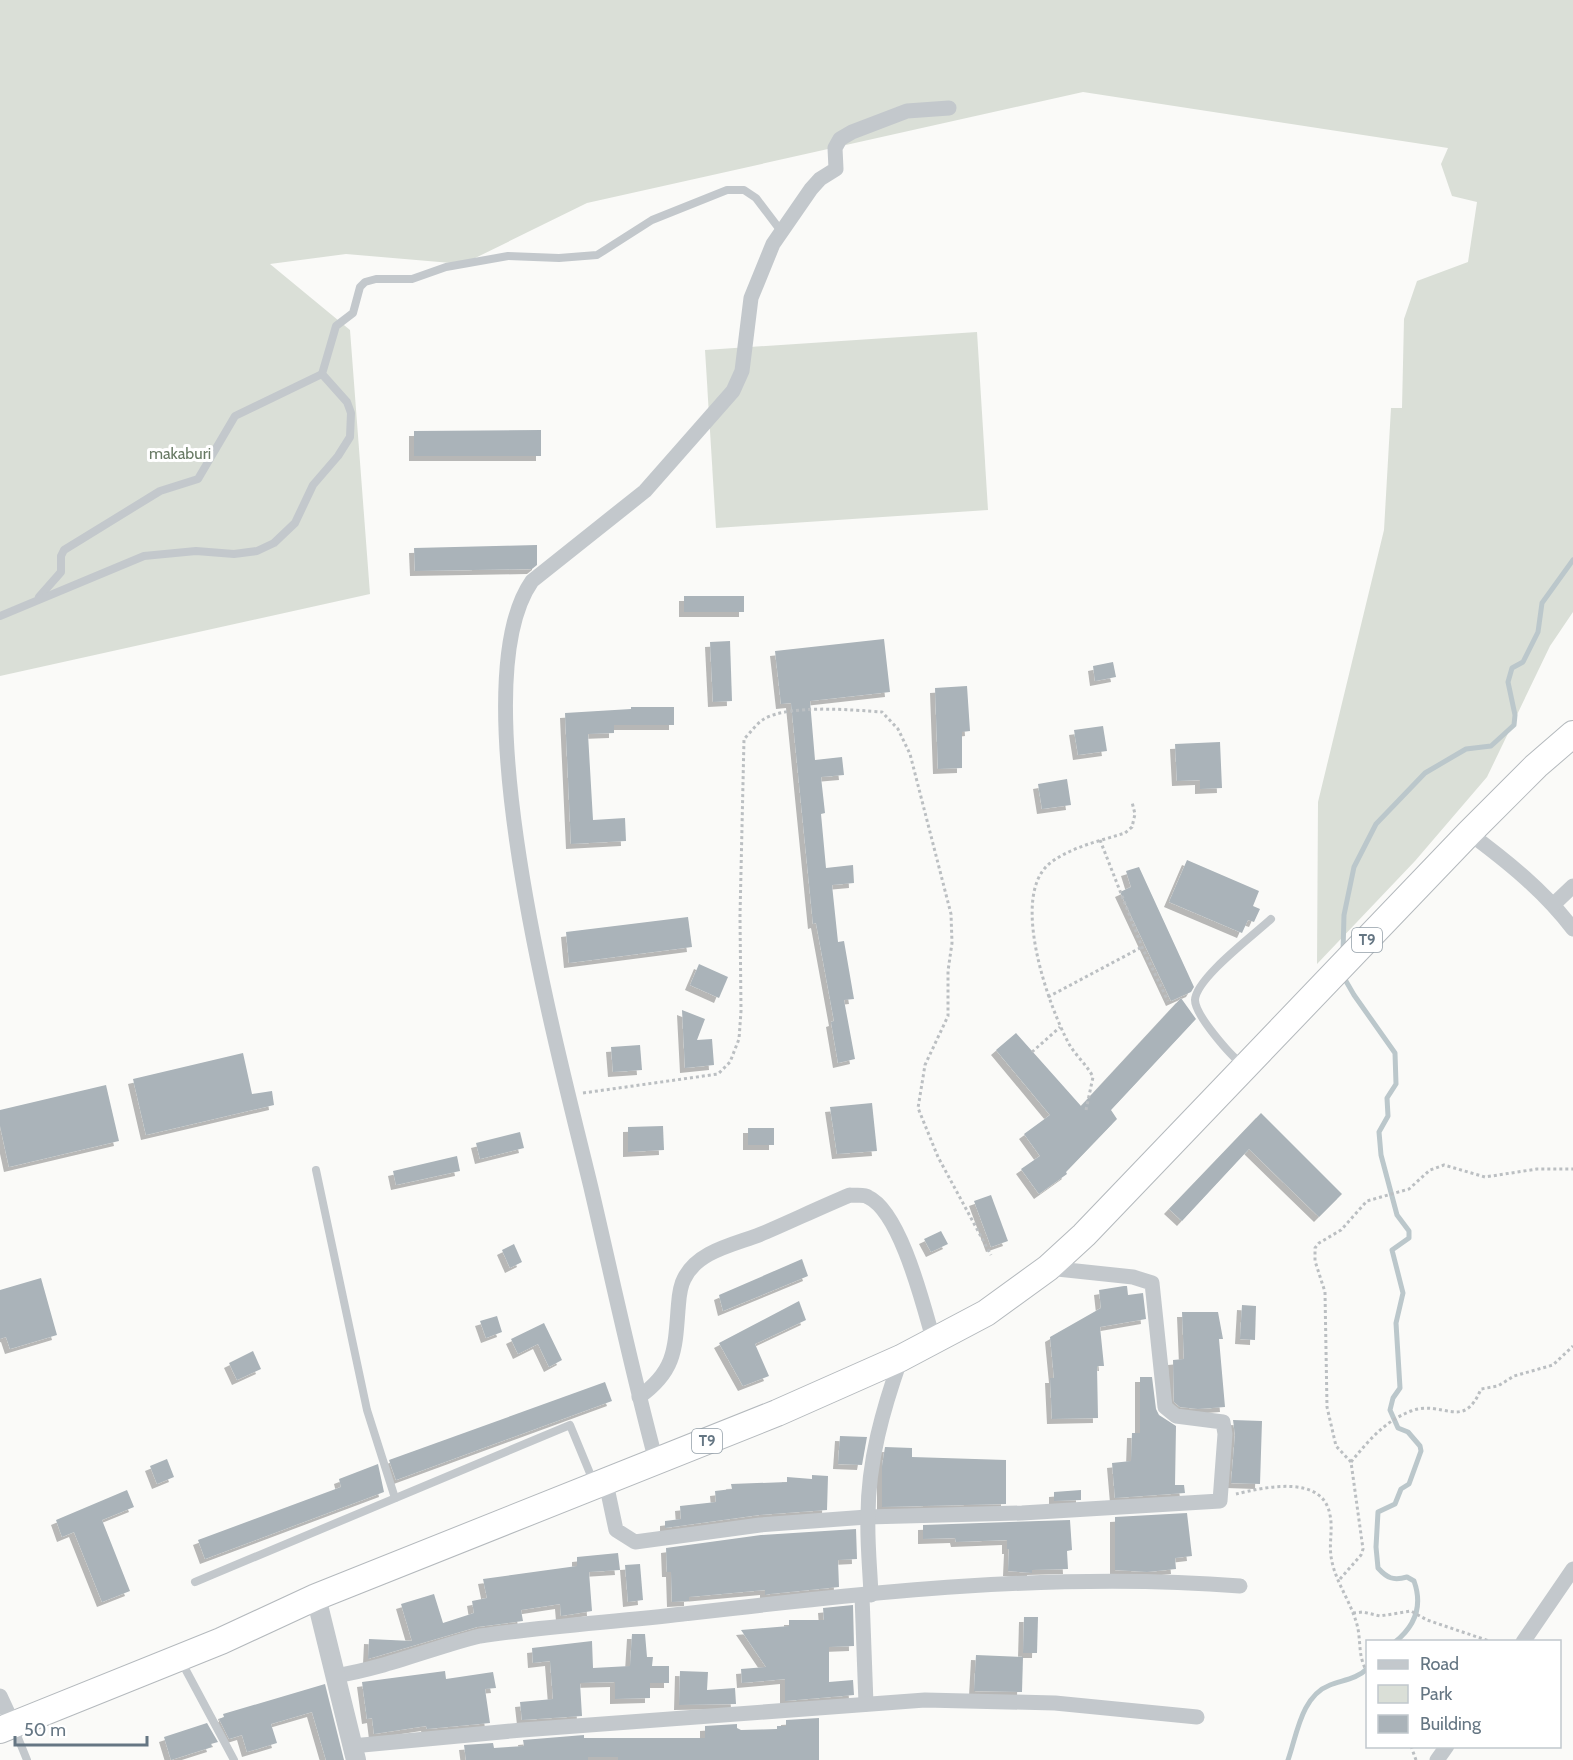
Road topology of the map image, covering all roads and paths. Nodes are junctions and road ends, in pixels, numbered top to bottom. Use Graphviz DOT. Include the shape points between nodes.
graph roads {
  1 [pos="949,108"];
  2 [pos="781,231"];
  3 [pos="322,374"];
  4 [pos="36,600"];
  5 [pos="0,616"];
  6 [pos="1573,734"];
  7 [pos="1132,802"];
  8 [pos="1469,833"];
  9 [pos="1100,840"];
  10 [pos="1573,886"];
  11 [pos="1554,904"];
  12 [pos="1271,919"];
  13 [pos="1573,929"];
  14 [pos="1142,947"];
  15 [pos="1048,997"];
  16 [pos="1168,1001"];
  17 [pos="1060,1026"];
  18 [pos="1032,1052"];
  19 [pos="1246,1066"];
  20 [pos="569,1096"];
  21 [pos="1086,1110"];
  22 [pos="1573,1169"];
  23 [pos="316,1170"];
  24 [pos="991,1255"];
  25 [pos="1048,1268"];
  26 [pos="934,1342"];
  27 [pos="1573,1346"];
  28 [pos="901,1358"];
  29 [pos="639,1397"];
  30 [pos="656,1461"];
  31 [pos="1351,1462"];
  32 [pos="601,1485"];
  33 [pos="1222,1497"];
  34 [pos="395,1498"];
  35 [pos="867,1517"];
  36 [pos="1573,1569"];
  37 [pos="1340,1579"];
  38 [pos="195,1582"];
  39 [pos="1240,1586"];
  40 [pos="867,1595"];
  41 [pos="316,1597"];
  42 [pos="1353,1613"];
  43 [pos="1489,1640"];
  44 [pos="1524,1640"];
  45 [pos="179,1657"];
  46 [pos="1366,1668"];
  47 [pos="335,1676"];
  48 [pos="0,1696"];
  49 [pos="866,1704"];
  50 [pos="1197,1717"];
  51 [pos="7,1727"];
  52 [pos="354,1753"];
  53 [pos="27,1760"];
  54 [pos="234,1760"];
  1 -- 2 [label="street" via="907,111 840,139 834,152 836,169 811,189"];
  2 -- 3 [label="lane" via="756,198 744,190 727,190 652,220 597,255 508,256 446,267 412,279 365,282 353,313 336,326"];
  2 -- 20 [label="street" via="751,298 742,371 733,391 645,491 532,581 516,613 506,680 509,773 538,972"];
  3 -- 4 [label="lane" via="235,416 198,480 159,490 64,550 60,572"];
  3 -- 4 [label="lane" via="347,402 351,413 350,437 313,485 295,523 274,543 234,555 196,551 144,556"];
  4 -- 5 [label="lane"];
  6 -- 8 [label="highway, T9"];
  7 -- 9 [label="path" via="1132,827"];
  8 -- 11 [label="street"];
  8 -- 19 [label="highway, T9"];
  9 -- 14 [label="path"];
  9 -- 15 [label="path" via="1066,853 1035,880 1031,915"];
  10 -- 11 [label="street"];
  11 -- 13 [label="street"];
  12 -- 19 [label="lane" via="1213,972 1195,998 1221,1042"];
  14 -- 15 [label="path"];
  14 -- 16 [label="path"];
  15 -- 17 [label="path"];
  17 -- 18 [label="path"];
  17 -- 21 [label="path" via="1093,1077"];
  19 -- 25 [label="highway, T9"];
  20 -- 24 [label="path" via="718,1074 730,1062 739,1040 741,1011 744,739 764,718 792,712 837,708 882,712 898,729 910,754 951,914 948,1016 925,1065 918,1108 938,1157"];
  20 -- 29 [label="street"];
  22 -- 31 [label="path" via="1537,1169 1485,1177 1444,1165 1430,1170 1409,1189 1367,1201 1341,1230 1319,1243 1314,1255 1325,1292 1327,1407 1336,1446"];
  23 -- 34 [label="lane" via="367,1410"];
  25 -- 26 [label="highway, T9" via="986,1313"];
  25 -- 33 [label="street" via="1133,1277 1152,1283 1165,1407 1176,1416 1223,1422"];
  26 -- 28 [label="highway, T9"];
  26 -- 29 [label="street" via="900,1238 885,1211 868,1196 850,1196 720,1249 695,1264 684,1278 680,1292 667,1372"];
  27 -- 31 [label="path" via="1553,1365 1481,1389 1474,1405 1465,1412 1427,1407 1395,1418"];
  28 -- 30 [label="highway, T9"];
  28 -- 35 [label="street" via="879,1426"];
  29 -- 30 [label="street"];
  30 -- 32 [label="highway, T9"];
  31 -- 37 [label="path" via="1363,1549"];
  32 -- 34 [label="lane" via="570,1425"];
  32 -- 35 [label="street" via="616,1530 634,1542"];
  32 -- 41 [label="highway, T9"];
  33 -- 35 [label="street" via="1211,1504"];
  33 -- 37 [label="path" via="1276,1487 1317,1491 1325,1498 1330,1513 1331,1556"];
  34 -- 38 [label="lane"];
  35 -- 40 [label="street"];
  36 -- 44 [label="street"];
  37 -- 42 [label="path"];
  39 -- 40 [label="street" via="1195,1582 1051,1583"];
  40 -- 47 [label="street" via="510,1632 453,1643 398,1663"];
  40 -- 49 [label="street"];
  41 -- 45 [label="highway, T9"];
  41 -- 47 [label="street"];
  42 -- 43 [label="path" via="1380,1616 1411,1611"];
  42 -- 46 [label="path" via="1360,1656"];
  45 -- 51 [label="highway, T9"];
  45 -- 54 [label="lane"];
  47 -- 52 [label="street"];
  48 -- 51 [label="street"];
  49 -- 50 [label="street" via="925,1700 1055,1703"];
  49 -- 52 [label="street" via="522,1730"];
  51 -- 53 [label="lane"];
}
